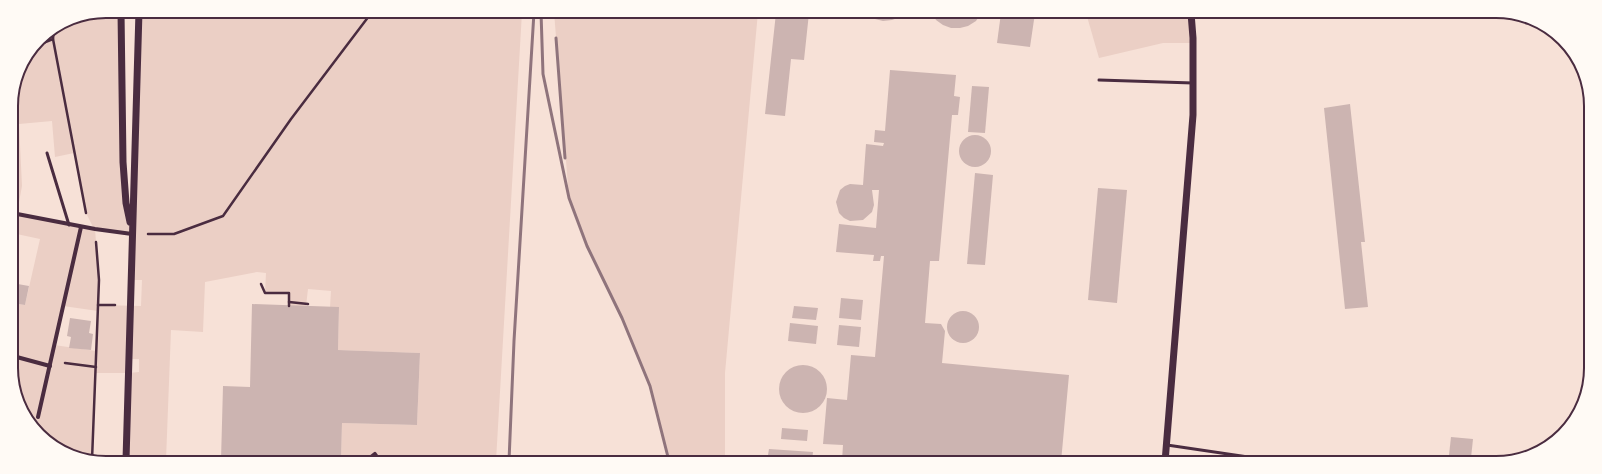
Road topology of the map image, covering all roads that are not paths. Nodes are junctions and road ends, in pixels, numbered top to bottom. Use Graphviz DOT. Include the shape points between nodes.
graph roads {
  1 [pos="121,18"];
  2 [pos="139,18"];
  3 [pos="1191,18"];
  4 [pos="1098,80"];
  5 [pos="1193,83"];
  6 [pos="47,153"];
  7 [pos="18,214"];
  8 [pos="69,224"];
  9 [pos="80,227"];
  10 [pos="132,234"];
  11 [pos="18,357"];
  12 [pos="50,364"];
  13 [pos="38,417"];
  14 [pos="1166,445"];
  15 [pos="126,456"];
  16 [pos="1165,456"];
  17 [pos="1241,456"];
  1 -- 10 [label="street" via="123,162 126,203"];
  2 -- 10 [label="street"];
  3 -- 5 [label="street"];
  4 -- 5 [label="lane"];
  5 -- 14 [label="street" via="1193,115"];
  6 -- 8 [label="lane"];
  7 -- 8 [label="street"];
  8 -- 9 [label="street"];
  9 -- 10 [label="street"];
  9 -- 12 [label="street"];
  10 -- 15 [label="street"];
  11 -- 12 [label="street"];
  12 -- 13 [label="street"];
  14 -- 16 [label="street"];
  14 -- 17 [label="lane"];
}
